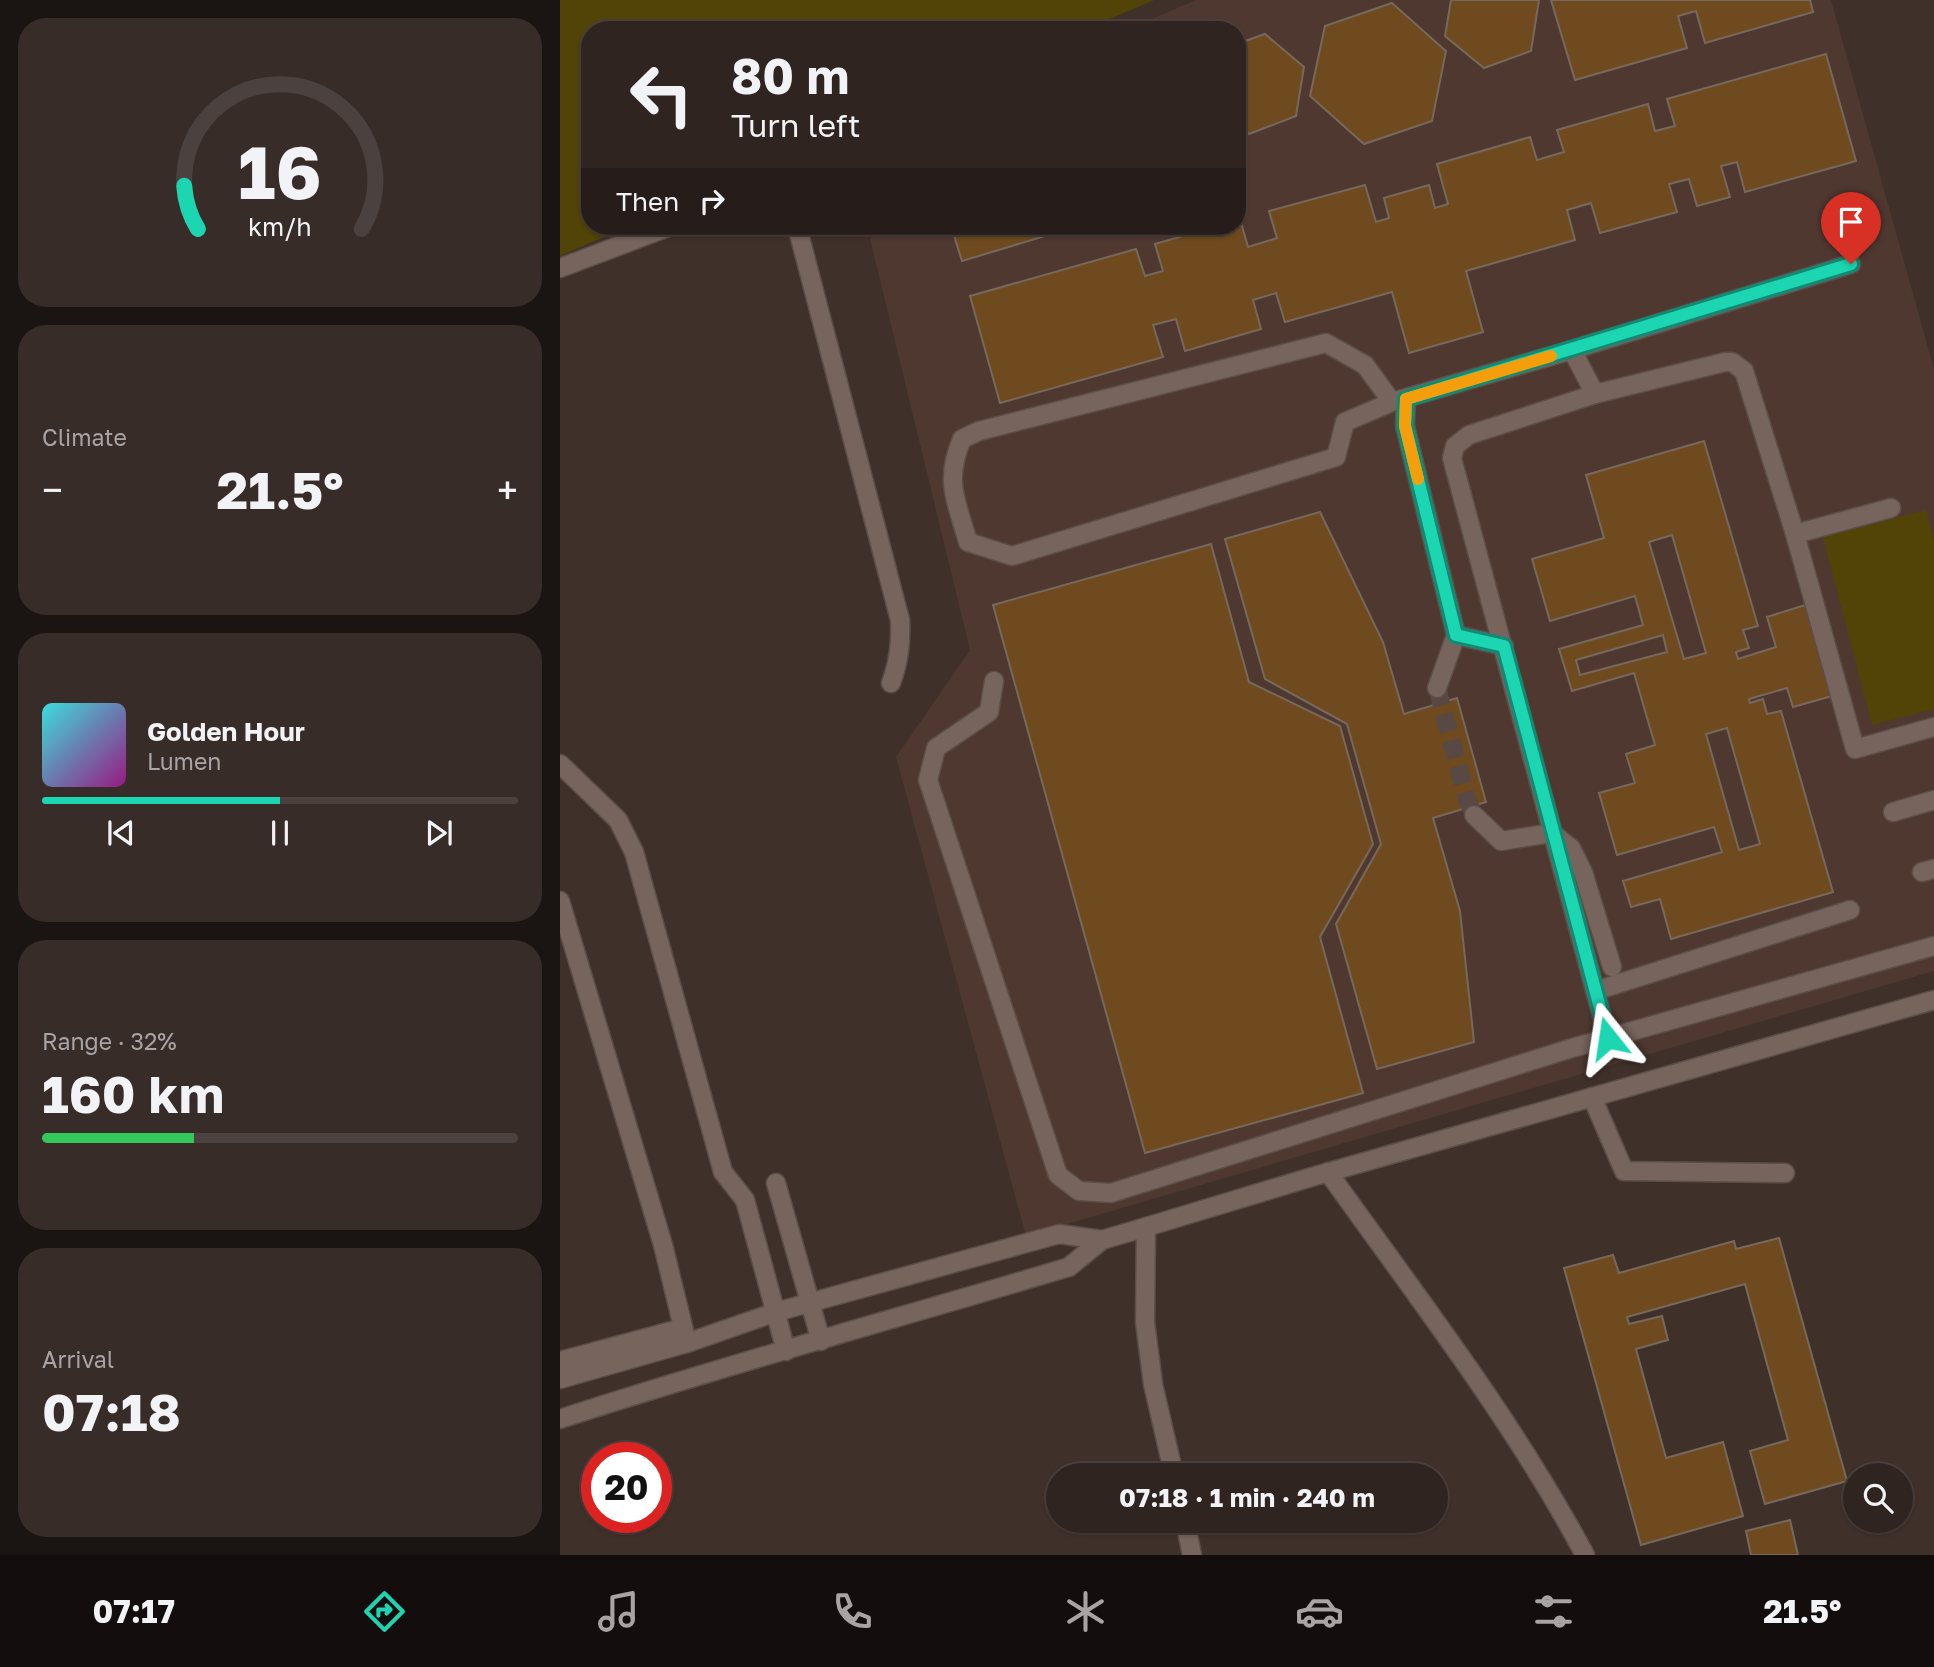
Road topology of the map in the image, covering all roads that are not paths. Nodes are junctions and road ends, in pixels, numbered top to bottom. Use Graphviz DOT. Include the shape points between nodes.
graph roads {
  1 [pos="647,235"];
  2 [pos="799,235"];
  3 [pos="1851,264"];
  4 [pos="560,268"];
  5 [pos="1572,350"];
  6 [pos="1595,394"];
  7 [pos="1399,400"];
  8 [pos="1891,508"];
  9 [pos="1795,534"];
  10 [pos="1456,635"];
  11 [pos="1504,646"];
  12 [pos="994,681"];
  13 [pos="891,683"];
  14 [pos="1437,688"];
  15 [pos="1934,727"];
  16 [pos="560,764"];
  17 [pos="1934,800"];
  18 [pos="1893,813"];
  19 [pos="1474,815"];
  20 [pos="1552,833"];
  21 [pos="560,901"];
  22 [pos="1850,910"];
  23 [pos="1934,946"];
  24 [pos="1612,967"];
  25 [pos="1595,990"];
  26 [pos="1934,1000"];
  27 [pos="1608,1038"];
  28 [pos="1592,1097"];
  29 [pos="1328,1172"];
  30 [pos="1785,1173"];
  31 [pos="776,1183"];
  32 [pos="1146,1227"];
  33 [pos="1102,1240"];
  34 [pos="809,1303"];
  35 [pos="776,1312"];
  36 [pos="685,1335"];
  37 [pos="821,1341"];
  38 [pos="786,1351"];
  39 [pos="560,1361"];
  40 [pos="560,1380"];
  41 [pos="560,1419"];
  42 [pos="1171,1463"];
  43 [pos="1187,1533"];
  44 [pos="1192,1555"];
  45 [pos="1586,1555"];
  1 -- 4 [label="street"];
  2 -- 13 [label="street" via="900,620 901,647"];
  3 -- 5 [label="street"];
  5 -- 6 [label="street"];
  5 -- 7 [label="street"];
  6 -- 9 [label="street" via="1732,362 1744,371"];
  6 -- 11 [label="street" via="1469,435 1455,446 1452,458"];
  7 -- 7 [label="street" via="1345,422 1336,457 1012,556 968,542 950,480 962,439 979,431 1326,343 1365,365"];
  7 -- 10 [label="street"];
  8 -- 9 [label="street"];
  9 -- 15 [label="street" via="1855,749"];
  10 -- 11 [label="street"];
  10 -- 14 [label="street"];
  11 -- 20 [label="street"];
  12 -- 27 [label="street" via="989,712 936,748 928,780 1058,1175 1079,1191 1111,1193"];
  16 -- 35 [label="street" via="618,820 634,852 723,1172 745,1200"];
  17 -- 18 [label="street"];
  19 -- 20 [label="street" via="1501,841"];
  20 -- 24 [label="street" via="1572,848 1583,872"];
  20 -- 25 [label="street"];
  21 -- 36 [label="street" via="663,1245"];
  22 -- 25 [label="street"];
  23 -- 27 [label="street"];
  25 -- 27 [label="street"];
  26 -- 28 [label="street"];
  28 -- 29 [label="street"];
  28 -- 30 [label="street" via="1624,1171"];
  29 -- 32 [label="street"];
  29 -- 45 [label="street" via="1491,1402"];
  31 -- 34 [label="street"];
  32 -- 33 [label="street"];
  32 -- 42 [label="street" via="1145,1322"];
  33 -- 34 [label="street" via="1059,1234"];
  33 -- 37 [label="street" via="1069,1267"];
  34 -- 35 [label="street"];
  34 -- 37 [label="street"];
  35 -- 36 [label="street"];
  35 -- 38 [label="street"];
  36 -- 39 [label="street"];
  36 -- 40 [label="street"];
  37 -- 38 [label="street"];
  38 -- 41 [label="street"];
  43 -- 44 [label="street"];
}
